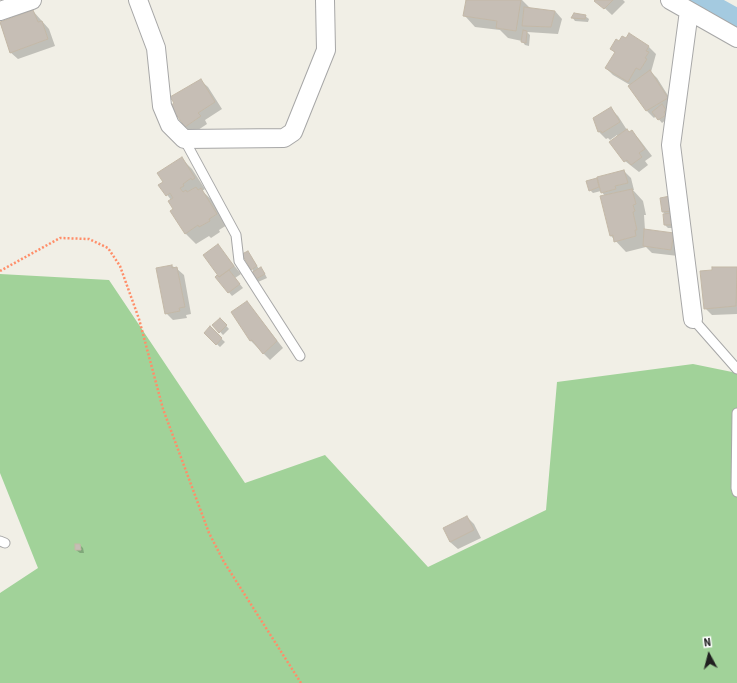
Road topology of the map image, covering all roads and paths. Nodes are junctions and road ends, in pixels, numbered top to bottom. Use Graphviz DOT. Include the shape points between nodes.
graph roads {
  1 [pos="32,0"];
  2 [pos="138,0"];
  3 [pos="325,0"];
  4 [pos="670,0"];
  5 [pos="0,11"];
  6 [pos="689,11"];
  7 [pos="737,38"];
  8 [pos="184,139"];
  9 [pos="0,271"];
  10 [pos="693,318"];
  11 [pos="300,356"];
  12 [pos="737,370"];
  13 [pos="737,413"];
  14 [pos="737,492"];
  15 [pos="302,683"];
  1 -- 5 [label="street"];
  2 -- 8 [label="street" via="156,48 162,106 170,124"];
  3 -- 8 [label="street" via="326,50 293,132 284,138"];
  4 -- 6 [label="street"];
  6 -- 7 [label="street"];
  6 -- 10 [label="street" via="671,145"];
  8 -- 11 [label="lane" via="236,235 239,261"];
  9 -- 15 [label="path" via="60,238 89,239 108,248 120,266 139,319 163,409 209,533 224,562"];
  10 -- 12 [label="lane"];
  13 -- 14 [label="lane"];
}
